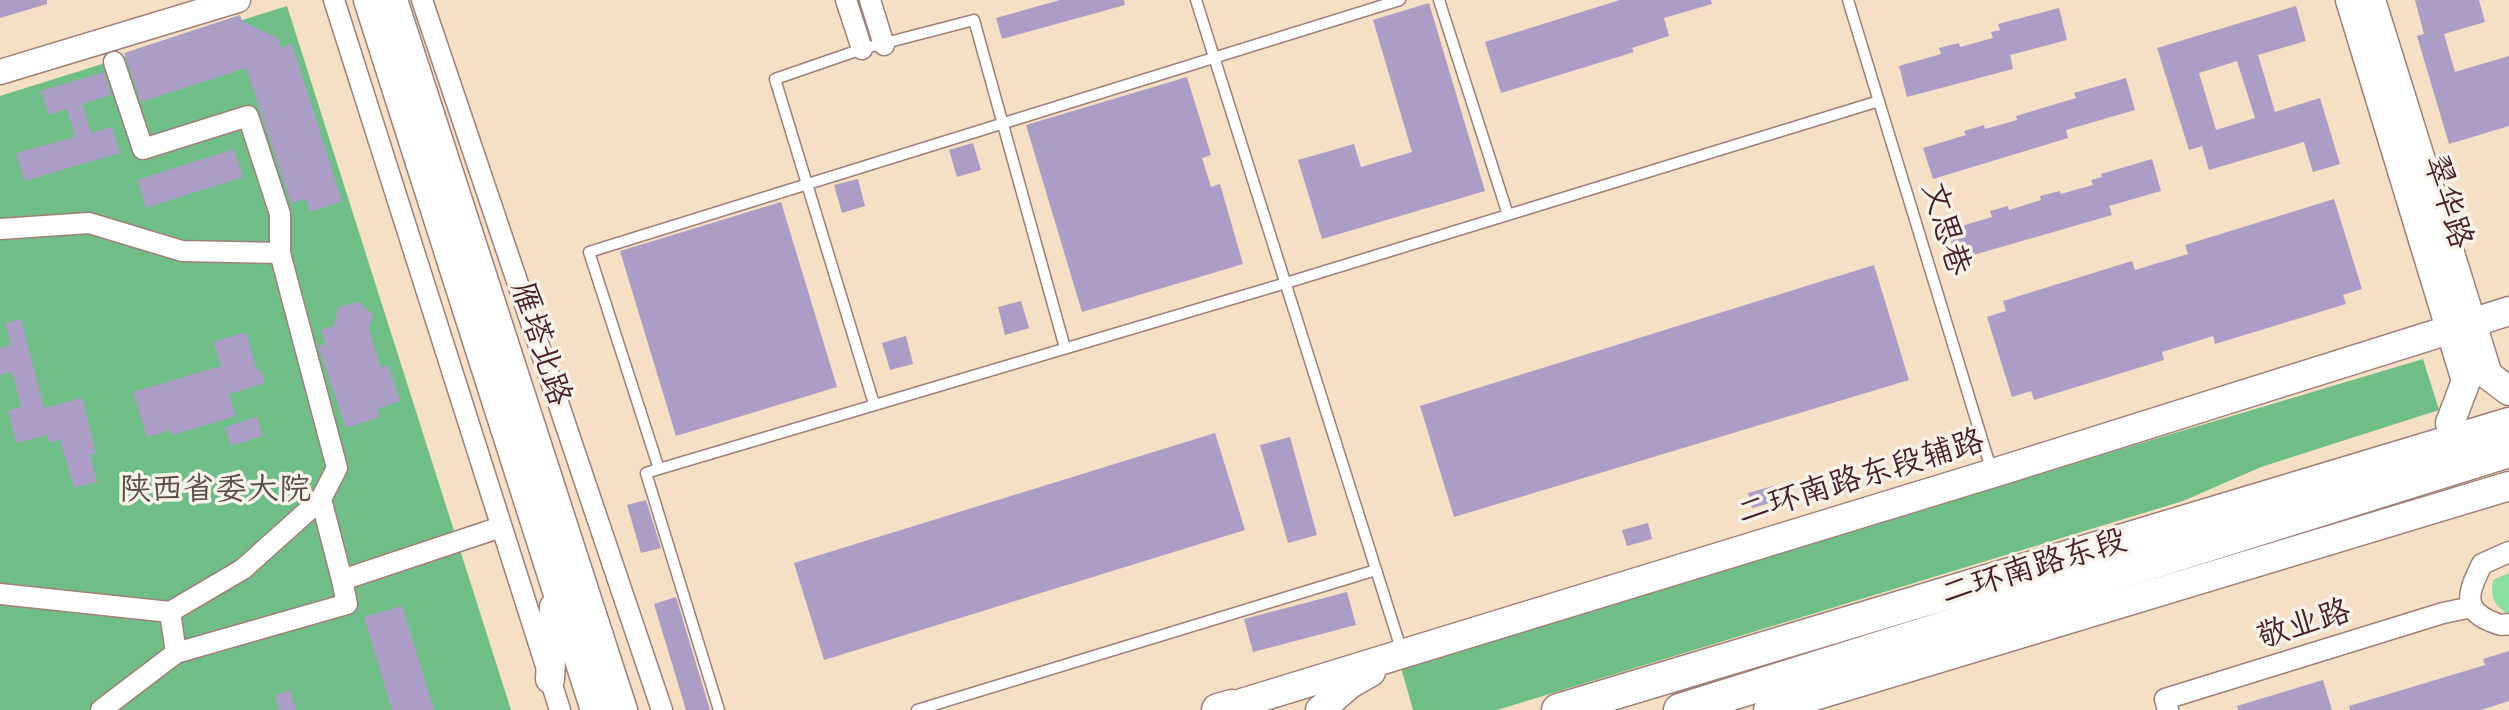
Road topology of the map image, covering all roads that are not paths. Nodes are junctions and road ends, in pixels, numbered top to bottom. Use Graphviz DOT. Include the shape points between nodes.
graph roads {
  1 [pos="238,0"];
  2 [pos="334,0"];
  3 [pos="368,0"];
  4 [pos="393,0"];
  5 [pos="422,0"];
  6 [pos="846,0"];
  7 [pos="870,0"];
  8 [pos="1196,0"];
  9 [pos="1400,0"];
  10 [pos="1439,0"];
  11 [pos="1848,0"];
  12 [pos="2350,0"];
  13 [pos="2371,0"];
  14 [pos="884,45"];
  15 [pos="862,49"];
  16 [pos="1214,58"];
  17 [pos="114,62"];
  18 [pos="0,72"];
  19 [pos="1879,101"];
  20 [pos="1002,125"];
  21 [pos="808,185"];
  22 [pos="1508,215"];
  23 [pos="0,229"];
  24 [pos="280,253"];
  25 [pos="1286,283"];
  26 [pos="2509,311"];
  27 [pos="2461,325"];
  28 [pos="1065,348"];
  29 [pos="2509,391"];
  30 [pos="874,404"];
  31 [pos="2509,406"];
  32 [pos="2450,423"];
  33 [pos="2507,459"];
  34 [pos="659,469"];
  35 [pos="1993,473"];
  36 [pos="321,499"];
  37 [pos="2203,517"];
  38 [pos="501,527"];
  39 [pos="2509,552"];
  40 [pos="1376,570"];
  41 [pos="342,580"];
  42 [pos="555,590"];
  43 [pos="0,594"];
  44 [pos="2472,607"];
  45 [pos="170,612"];
  46 [pos="2509,624"];
  47 [pos="176,653"];
  48 [pos="1402,654"];
  49 [pos="550,679"];
  50 [pos="1233,709"];
  51 [pos="101,710"];
  52 [pos="560,710"];
  53 [pos="595,710"];
  54 [pos="623,710"];
  55 [pos="662,710"];
  56 [pos="719,710"];
  57 [pos="917,710"];
  58 [pos="1320,710"];
  59 [pos="1558,710"];
  60 [pos="1680,710"];
  61 [pos="1768,710"];
  62 [pos="2168,710"];
  1 -- 18 [label="street"];
  2 -- 38 [label="street"];
  3 -- 42 [label="main road, 雁塔北路"];
  4 -- 54 [label="main road, 雁塔北路"];
  5 -- 55 [label="street"];
  6 -- 15 [label="street"];
  7 -- 14 [label="street"];
  8 -- 16 [label="lane"];
  9 -- 16 [label="lane"];
  10 -- 22 [label="lane"];
  11 -- 19 [label="lane, 文思巷"];
  12 -- 27 [label="main road, 翠华路"];
  13 -- 27 [label="main road, 翠华路"];
  14 -- 15 [label="lane"];
  14 -- 20 [label="lane" via="974,20"];
  15 -- 21 [label="lane" via="775,79"];
  16 -- 20 [label="lane"];
  16 -- 25 [label="lane"];
  17 -- 24 [label="street" via="143,149 248,116 280,214"];
  19 -- 22 [label="lane"];
  19 -- 35 [label="lane, 文思巷"];
  20 -- 21 [label="lane"];
  20 -- 28 [label="lane"];
  21 -- 30 [label="lane"];
  21 -- 34 [label="lane" via="589,252"];
  22 -- 25 [label="lane"];
  23 -- 24 [label="street" via="89,223 182,251"];
  24 -- 36 [label="street" via="337,468"];
  25 -- 28 [label="lane"];
  25 -- 40 [label="lane"];
  26 -- 27 [label="main road, 二环南路东段辅路"];
  27 -- 29 [label="main road, 翠华路" via="2488,375"];
  27 -- 32 [label="main road, 翠华路" via="2466,381"];
  27 -- 35 [label="main road, 二环南路东段辅路"];
  28 -- 30 [label="lane"];
  30 -- 34 [label="lane"];
  31 -- 32 [label="highway"];
  32 -- 37 [label="highway" via="2302,470"];
  33 -- 37 [label="highway, 二环南路东段"];
  33 -- 60 [label="highway, 二环南路东段"];
  33 -- 61 [label="main road"];
  34 -- 56 [label="lane" via="646,473"];
  35 -- 48 [label="main road, 二环南路东段辅路"];
  36 -- 41 [label="street"];
  36 -- 45 [label="street" via="243,569"];
  37 -- 59 [label="highway, 二环南路东段"];
  38 -- 41 [label="street"];
  38 -- 49 [label="street"];
  39 -- 44 [label="street" via="2482,564 2469,595"];
  40 -- 48 [label="lane"];
  40 -- 57 [label="lane"];
  41 -- 47 [label="street" via="347,604"];
  42 -- 49 [label="main road"];
  42 -- 53 [label="main road, 雁塔北路"];
  43 -- 45 [label="street"];
  44 -- 46 [label="street" via="2479,616"];
  44 -- 62 [label="street, 敬业路" via="2165,699"];
  45 -- 47 [label="street"];
  47 -- 51 [label="street"];
  48 -- 50 [label="main road, 二环南路东段辅路"];
  48 -- 58 [label="main road" via="1350,684"];
  49 -- 52 [label="street"];
}
